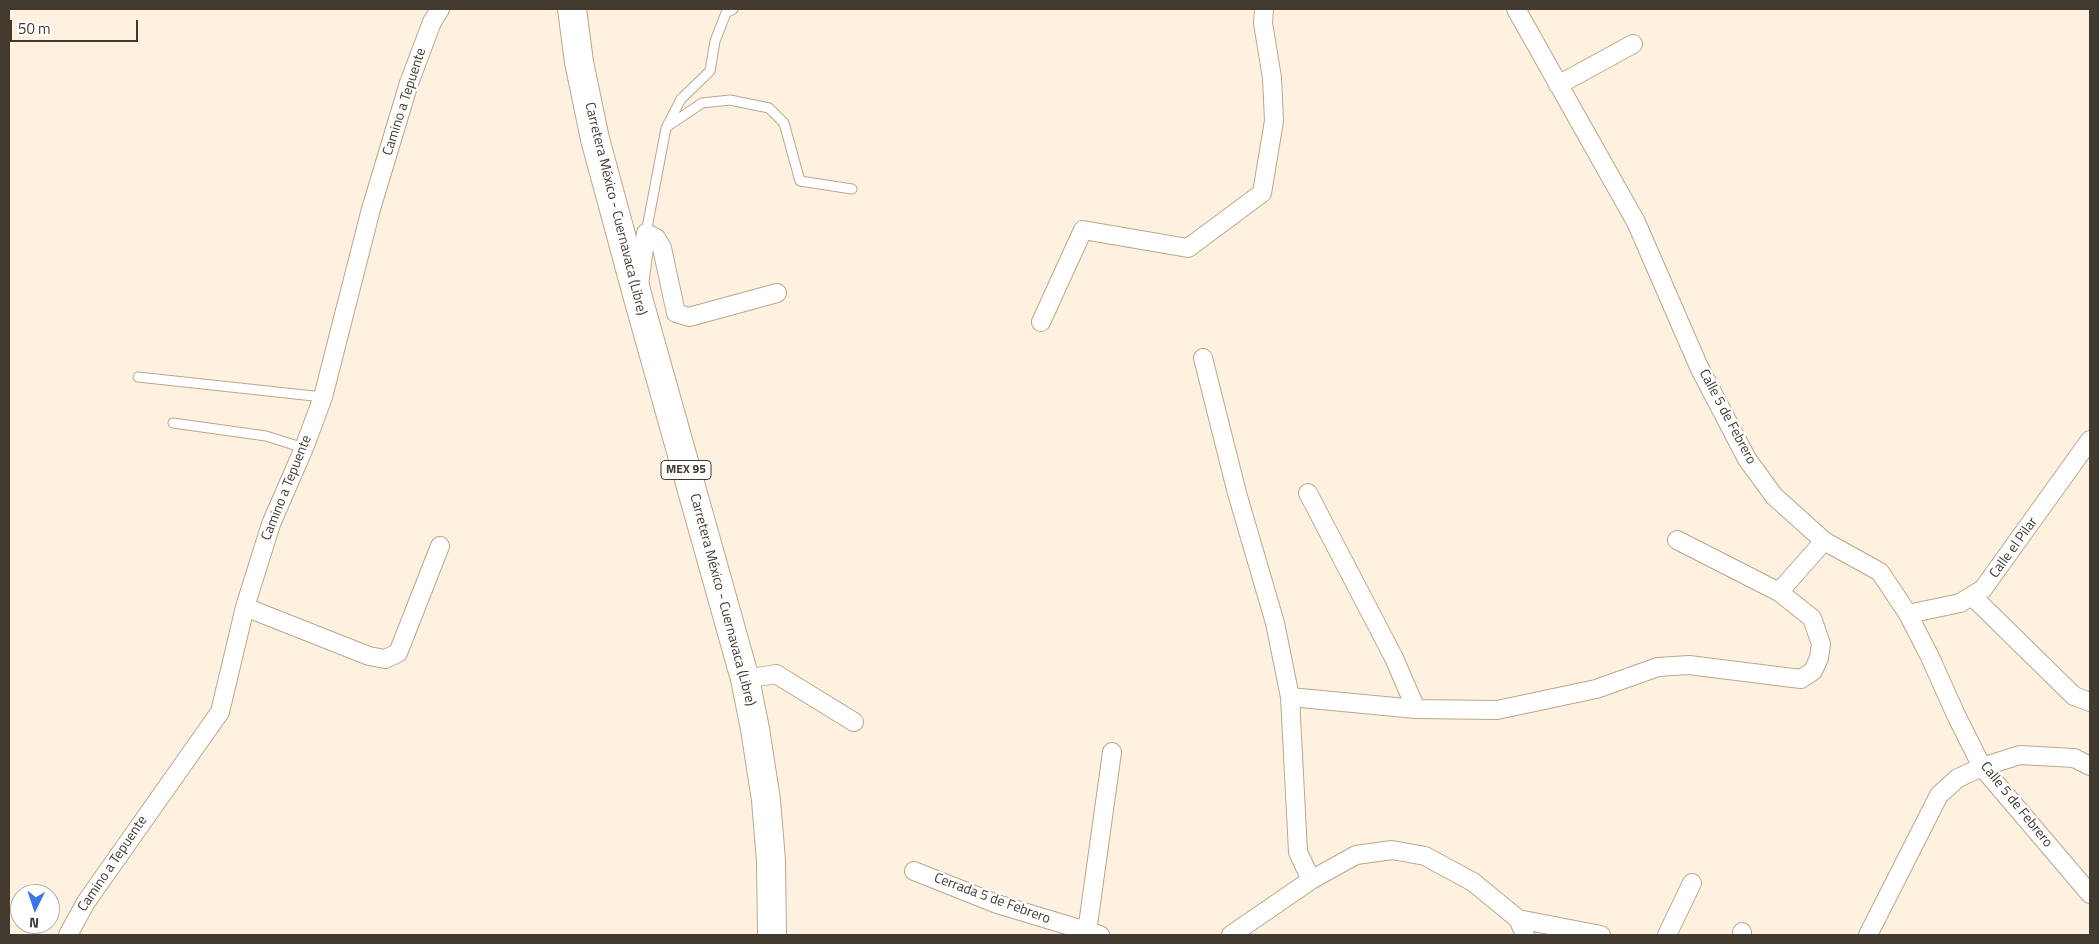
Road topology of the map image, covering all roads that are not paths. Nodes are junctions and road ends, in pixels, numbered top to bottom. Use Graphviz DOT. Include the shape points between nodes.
graph roads {
  1 [pos="440,9"];
  2 [pos="572,9"];
  3 [pos="734,9"];
  4 [pos="1264,9"];
  5 [pos="1516,9"];
  6 [pos="1634,44"];
  7 [pos="1558,85"];
  8 [pos="666,128"];
  9 [pos="852,189"];
  10 [pos="646,233"];
  11 [pos="777,293"];
  12 [pos="638,298"];
  13 [pos="1041,322"];
  14 [pos="1203,358"];
  15 [pos="138,377"];
  16 [pos="323,397"];
  17 [pos="173,423"];
  18 [pos="2090,440"];
  19 [pos="304,448"];
  20 [pos="1308,493"];
  21 [pos="1677,540"];
  22 [pos="1824,541"];
  23 [pos="440,546"];
  24 [pos="1779,592"];
  25 [pos="1972,596"];
  26 [pos="245,607"];
  27 [pos="1908,614"];
  28 [pos="745,679"];
  29 [pos="1290,697"];
  30 [pos="2090,702"];
  31 [pos="1416,709"];
  32 [pos="854,722"];
  33 [pos="1112,752"];
  34 [pos="2090,766"];
  35 [pos="1982,767"];
  36 [pos="914,871"];
  37 [pos="1311,880"];
  38 [pos="1692,883"];
  39 [pos="2090,894"];
  40 [pos="1522,927"];
  41 [pos="1093,934"];
  42 [pos="68,935"];
  43 [pos="772,935"];
  44 [pos="1230,935"];
  45 [pos="1601,935"];
  46 [pos="1666,935"];
  47 [pos="1868,935"];
  1 -- 16 [label="street, Camino a Tepuente" via="406,92 371,209"];
  2 -- 12 [label="main road, Carretera México - Cuernavaca (Libre) / MEX 95" via="579,62 596,138"];
  3 -- 8 [label="lane" via="726,13 715,41 710,71 681,99"];
  4 -- 13 [label="street" via="1274,121 1262,193 1188,248 1083,230"];
  5 -- 7 [label="street, Calle 5 de Febrero"];
  6 -- 7 [label="street"];
  7 -- 22 [label="street, Calle 5 de Febrero" via="1636,222 1700,366 1748,459 1774,496"];
  8 -- 9 [label="lane" via="702,103 730,100 769,108 784,122 800,182"];
  8 -- 10 [label="lane"];
  10 -- 11 [label="street" via="656,238 662,248 676,313 689,317"];
  10 -- 12 [label="street"];
  12 -- 28 [label="main road, Carretera México - Cuernavaca (Libre) / MEX 95"];
  14 -- 29 [label="street" via="1237,494 1275,623"];
  15 -- 16 [label="lane"];
  16 -- 19 [label="street, Camino a Tepuente"];
  17 -- 19 [label="lane" via="266,436"];
  18 -- 25 [label="street, Calle el Pilar" via="2000,567 1983,589"];
  19 -- 26 [label="street, Camino a Tepuente" via="271,524"];
  20 -- 31 [label="street" via="1394,658"];
  21 -- 24 [label="street"];
  22 -- 24 [label="street"];
  22 -- 27 [label="street, Calle 5 de Febrero" via="1880,572"];
  23 -- 26 [label="street" via="398,654 385,659"];
  24 -- 31 [label="street" via="1812,618 1821,644 1813,671 1801,679 1689,665 1658,667 1596,689 1497,710"];
  25 -- 27 [label="street, Calle el Pilar" via="1960,603"];
  25 -- 30 [label="street" via="2074,696"];
  26 -- 42 [label="street, Camino a Tepuente" via="220,712 86,902"];
  27 -- 35 [label="street, Calle 5 de Febrero"];
  28 -- 32 [label="street" via="776,674"];
  28 -- 43 [label="main road, Carretera México - Cuernavaca (Libre) / MEX 95" via="766,800"];
  29 -- 31 [label="street"];
  29 -- 37 [label="street" via="1298,852"];
  33 -- 41 [label="street"];
  34 -- 35 [label="street" via="2074,758 2020,755"];
  35 -- 39 [label="street, Calle 5 de Febrero"];
  35 -- 47 [label="street" via="1958,778 1939,795"];
  36 -- 41 [label="street, Cerrada 5 de Febrero" via="997,904"];
  37 -- 40 [label="street" via="1356,855 1392,850 1425,856 1473,882"];
  37 -- 44 [label="street"];
  38 -- 46 [label="street"];
  40 -- 45 [label="street"];
}
